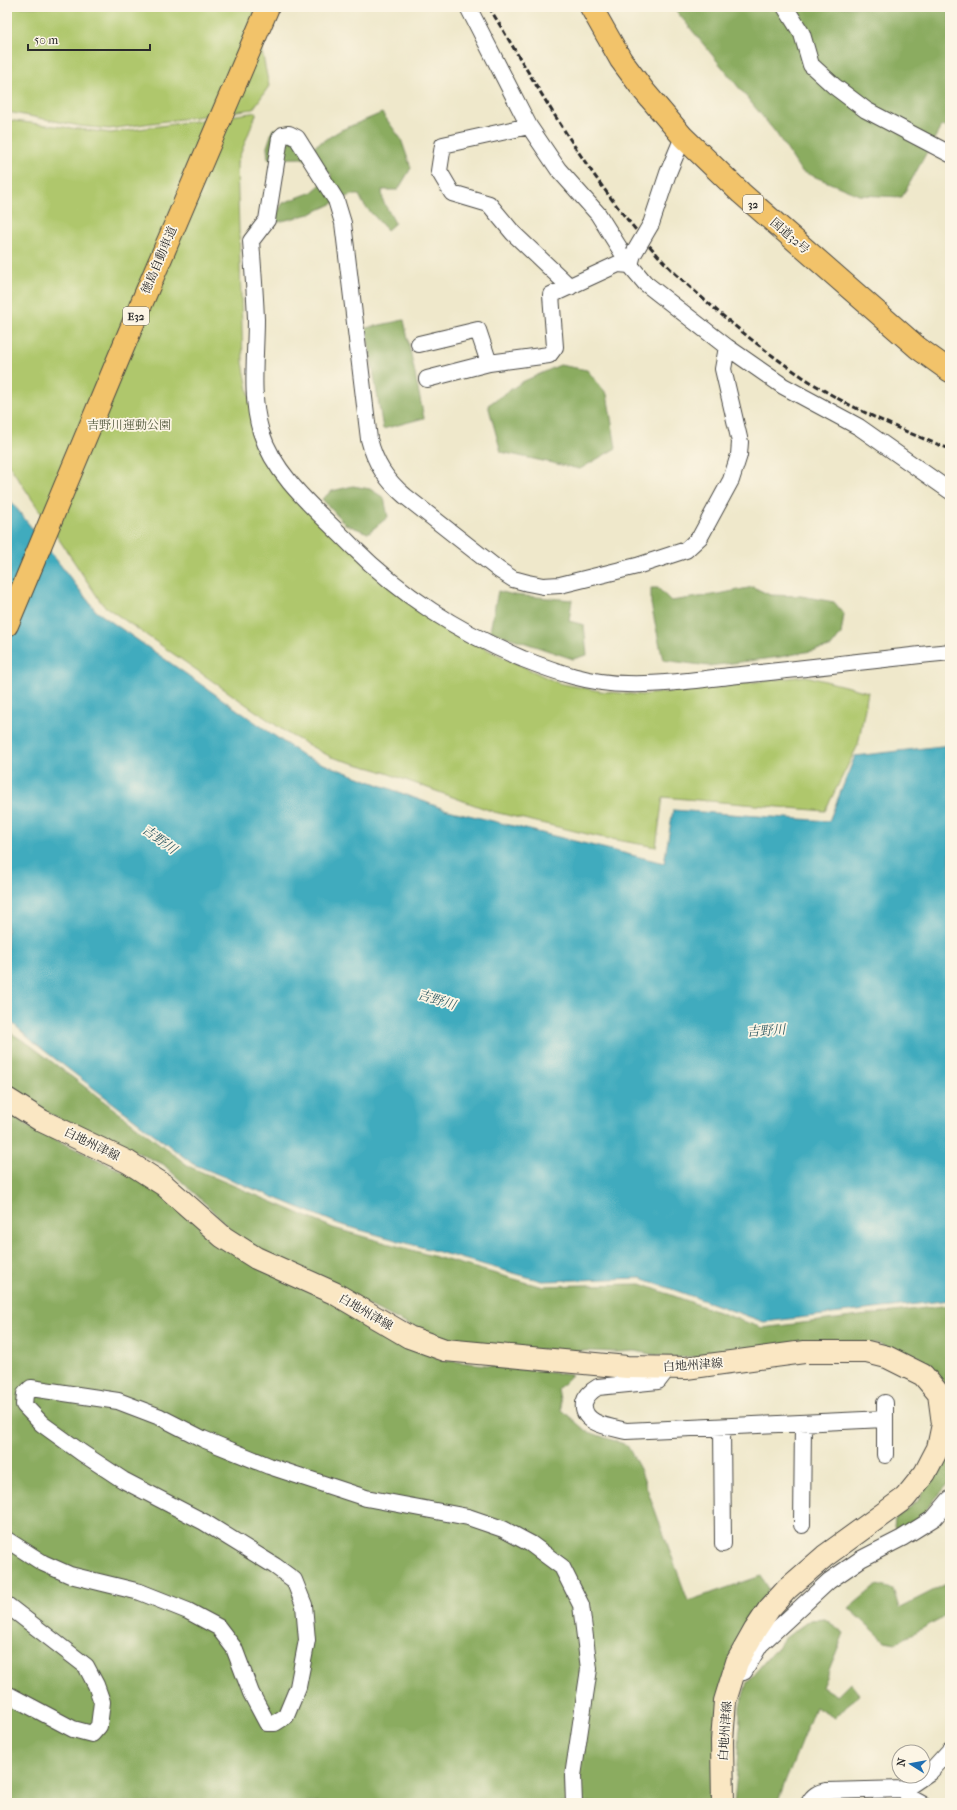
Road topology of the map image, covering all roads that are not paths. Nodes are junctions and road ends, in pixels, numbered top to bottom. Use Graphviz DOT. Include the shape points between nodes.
graph roads {
  1 [pos="268,7"];
  2 [pos="468,7"];
  3 [pos="591,7"];
  4 [pos="785,7"];
  5 [pos="529,126"];
  6 [pos="683,137"];
  7 [pos="950,154"];
  8 [pos="632,259"];
  9 [pos="570,287"];
  10 [pos="419,344"];
  11 [pos="727,347"];
  12 [pos="489,363"];
  13 [pos="950,371"];
  14 [pos="427,379"];
  15 [pos="950,491"];
  16 [pos="7,625"];
  17 [pos="950,652"];
  18 [pos="7,1099"];
  19 [pos="668,1368"];
  20 [pos="885,1403"];
  21 [pos="885,1419"];
  22 [pos="803,1423"];
  23 [pos="722,1427"];
  24 [pos="885,1455"];
  25 [pos="950,1499"];
  26 [pos="802,1526"];
  27 [pos="7,1540"];
  28 [pos="723,1544"];
  29 [pos="7,1605"];
  30 [pos="734,1674"];
  31 [pos="7,1694"];
  32 [pos="950,1750"];
  33 [pos="905,1789"];
  34 [pos="574,1803"];
  35 [pos="723,1803"];
  36 [pos="809,1803"];
  37 [pos="921,1803"];
  1 -- 16 [label="highway, 徳島自動車道 / E32"];
  2 -- 5 [label="street"];
  3 -- 6 [label="highway, 国道32号 / 32" via="621,60"];
  4 -- 7 [label="street" via="802,34 811,65 834,86 866,110"];
  5 -- 8 [label="street" via="558,169 598,214"];
  5 -- 9 [label="street" via="442,145 439,171 452,193 489,204 513,234"];
  6 -- 8 [label="street, bridge" via="651,224"];
  6 -- 13 [label="highway, 国道32号 / 32" via="741,193 918,348"];
  8 -- 9 [label="street"];
  8 -- 11 [label="street" via="645,283"];
  9 -- 12 [label="street" via="551,295 555,347 549,355"];
  10 -- 12 [label="street" via="478,330"];
  11 -- 15 [label="street" via="783,386 858,427"];
  11 -- 17 [label="street" via="722,369 740,442 739,455 730,480 700,538 686,550 644,564 560,585 544,586 513,579 405,496 391,484 376,462 368,439 343,223 336,200 297,138 289,134 280,138 267,220 251,241 256,317 256,403 260,428 280,470 296,490 356,550 412,598 462,630 550,670 591,680 627,684 682,681"];
  12 -- 14 [label="street"];
  18 -- 19 [label="main road, 白地州津線" via="42,1121 134,1166 164,1185 223,1237 256,1258 334,1294 409,1336 445,1350 627,1367"];
  19 -- 23 [label="street" via="658,1381 598,1387 590,1392 585,1400 586,1416 593,1421 626,1431"];
  19 -- 30 [label="main road, 白地州津線" via="686,1368 804,1352 867,1352 887,1357 923,1375 939,1394 943,1424 938,1448 925,1472 905,1498 825,1556 787,1589 755,1630 737,1662"];
  20 -- 21 [label="street"];
  21 -- 22 [label="street"];
  21 -- 24 [label="street"];
  22 -- 23 [label="street"];
  22 -- 26 [label="street"];
  23 -- 28 [label="street"];
  25 -- 30 [label="street" via="934,1518 861,1559 829,1581 760,1645 744,1672"];
  27 -- 34 [label="street" via="70,1575 140,1592 188,1611 218,1628 234,1648 251,1693 268,1723 275,1723 286,1716 298,1687 307,1640 304,1606 294,1580 204,1522 123,1480 42,1424 24,1406 25,1394 30,1388 118,1401 160,1417 203,1440 269,1466 366,1498 468,1517 503,1529 531,1544 562,1567 581,1605 589,1669 573,1776"];
  29 -- 31 [label="street" via="86,1666 102,1702 99,1726 92,1734 73,1729"];
  30 -- 35 [label="main road, 白地州津線" via="725,1701 722,1741"];
  32 -- 33 [label="street" via="930,1772"];
  33 -- 36 [label="street" via="820,1792"];
  33 -- 37 [label="street" via="908,1796"];
}
